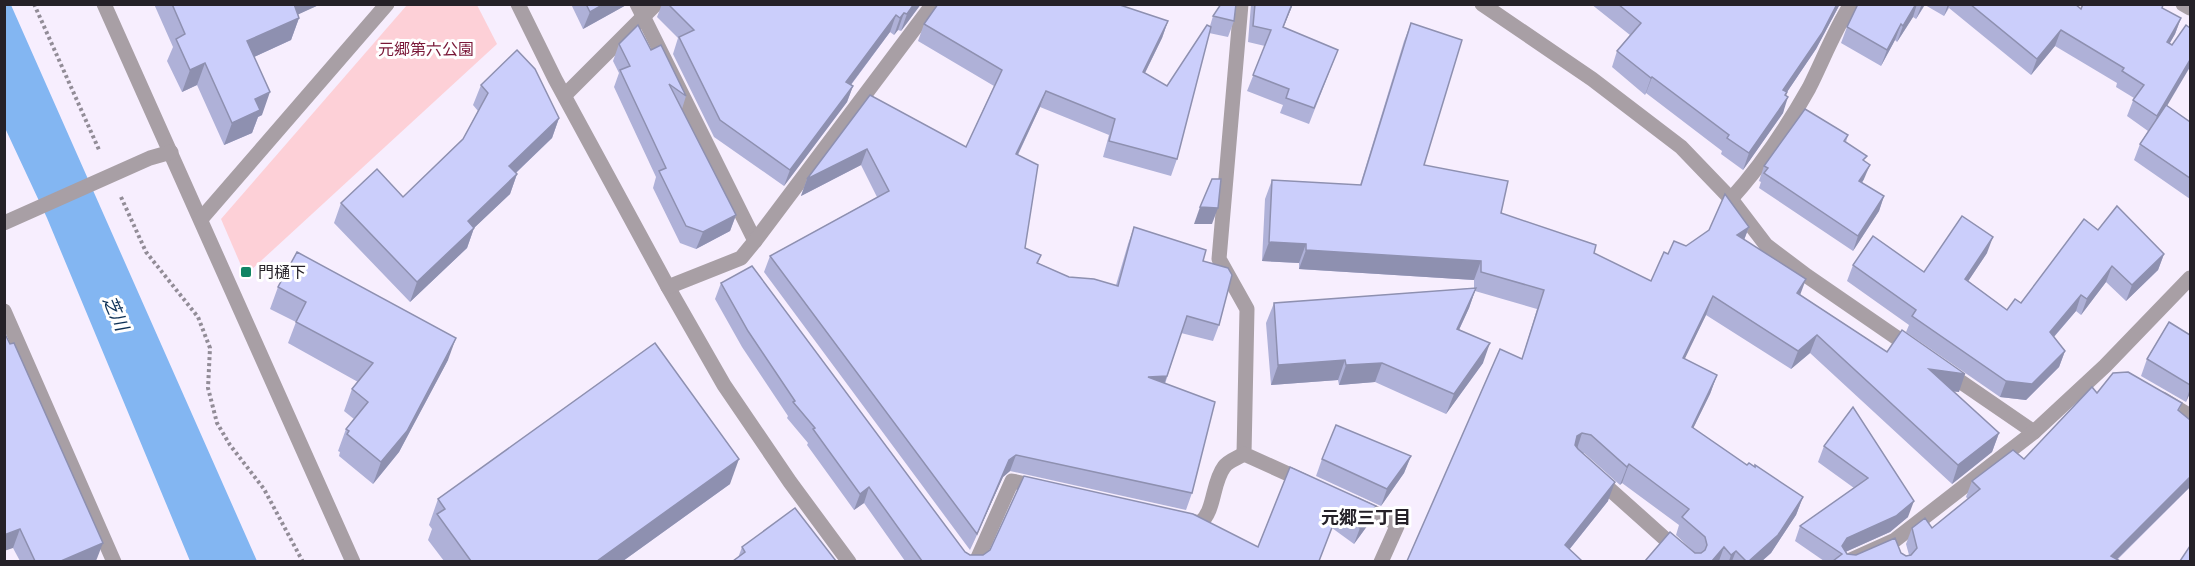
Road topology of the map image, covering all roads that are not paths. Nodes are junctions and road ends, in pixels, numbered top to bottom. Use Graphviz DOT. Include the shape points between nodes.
graph roads {
  1 [pos="104,4"];
  2 [pos="387,4"];
  3 [pos="518,4"];
  4 [pos="656,4"];
  5 [pos="933,4"];
  6 [pos="1241,4"];
  7 [pos="1482,4"];
  8 [pos="1851,4"];
  9 [pos="2183,4"];
  10 [pos="2190,8"];
  11 [pos="641,10"];
  12 [pos="565,95"];
  13 [pos="171,152"];
  14 [pos="1731,199"];
  15 [pos="201,219"];
  16 [pos="4,223"];
  17 [pos="755,242"];
  18 [pos="2190,278"];
  19 [pos="668,287"];
  20 [pos="4,311"];
  21 [pos="2152,393"];
  22 [pos="2190,416"];
  23 [pos="2034,432"];
  24 [pos="1244,454"];
  25 [pos="1587,469"];
  26 [pos="1316,487"];
  27 [pos="1056,491"];
  28 [pos="1336,496"];
  29 [pos="1166,516"];
  30 [pos="114,561"];
  31 [pos="353,561"];
  32 [pos="849,561"];
  33 [pos="976,561"];
  34 [pos="1381,561"];
  35 [pos="1691,561"];
  36 [pos="1846,561"];
  1 -- 13 [label="street"];
  2 -- 15 [label="street"];
  3 -- 12 [label="street"];
  4 -- 11 [label="street"];
  5 -- 17 [label="street"];
  6 -- 24 [label="street" via="1220,259 1247,309"];
  7 -- 14 [label="street" via="1592,79 1672,140"];
  8 -- 14 [label="street" via="1794,112 1752,176"];
  9 -- 10 [label="street"];
  11 -- 12 [label="street"];
  11 -- 17 [label="street"];
  12 -- 19 [label="street"];
  13 -- 15 [label="street"];
  13 -- 16 [label="street"];
  14 -- 23 [label="street" via="1766,245"];
  15 -- 31 [label="street"];
  17 -- 19 [label="street" via="744,263"];
  18 -- 23 [label="street" via="2110,368"];
  19 -- 32 [label="street" via="724,385"];
  20 -- 30 [label="street"];
  21 -- 22 [label="street"];
  23 -- 36 [label="street" via="1896,545"];
  24 -- 26 [label="street"];
  24 -- 29 [label="street" via="1226,465 1217,479 1206,518 1200,523"];
  25 -- 35 [label="street"];
  27 -- 33 [label="street" via="1012,481"];
  28 -- 34 [label="street" via="1398,524"];
}
